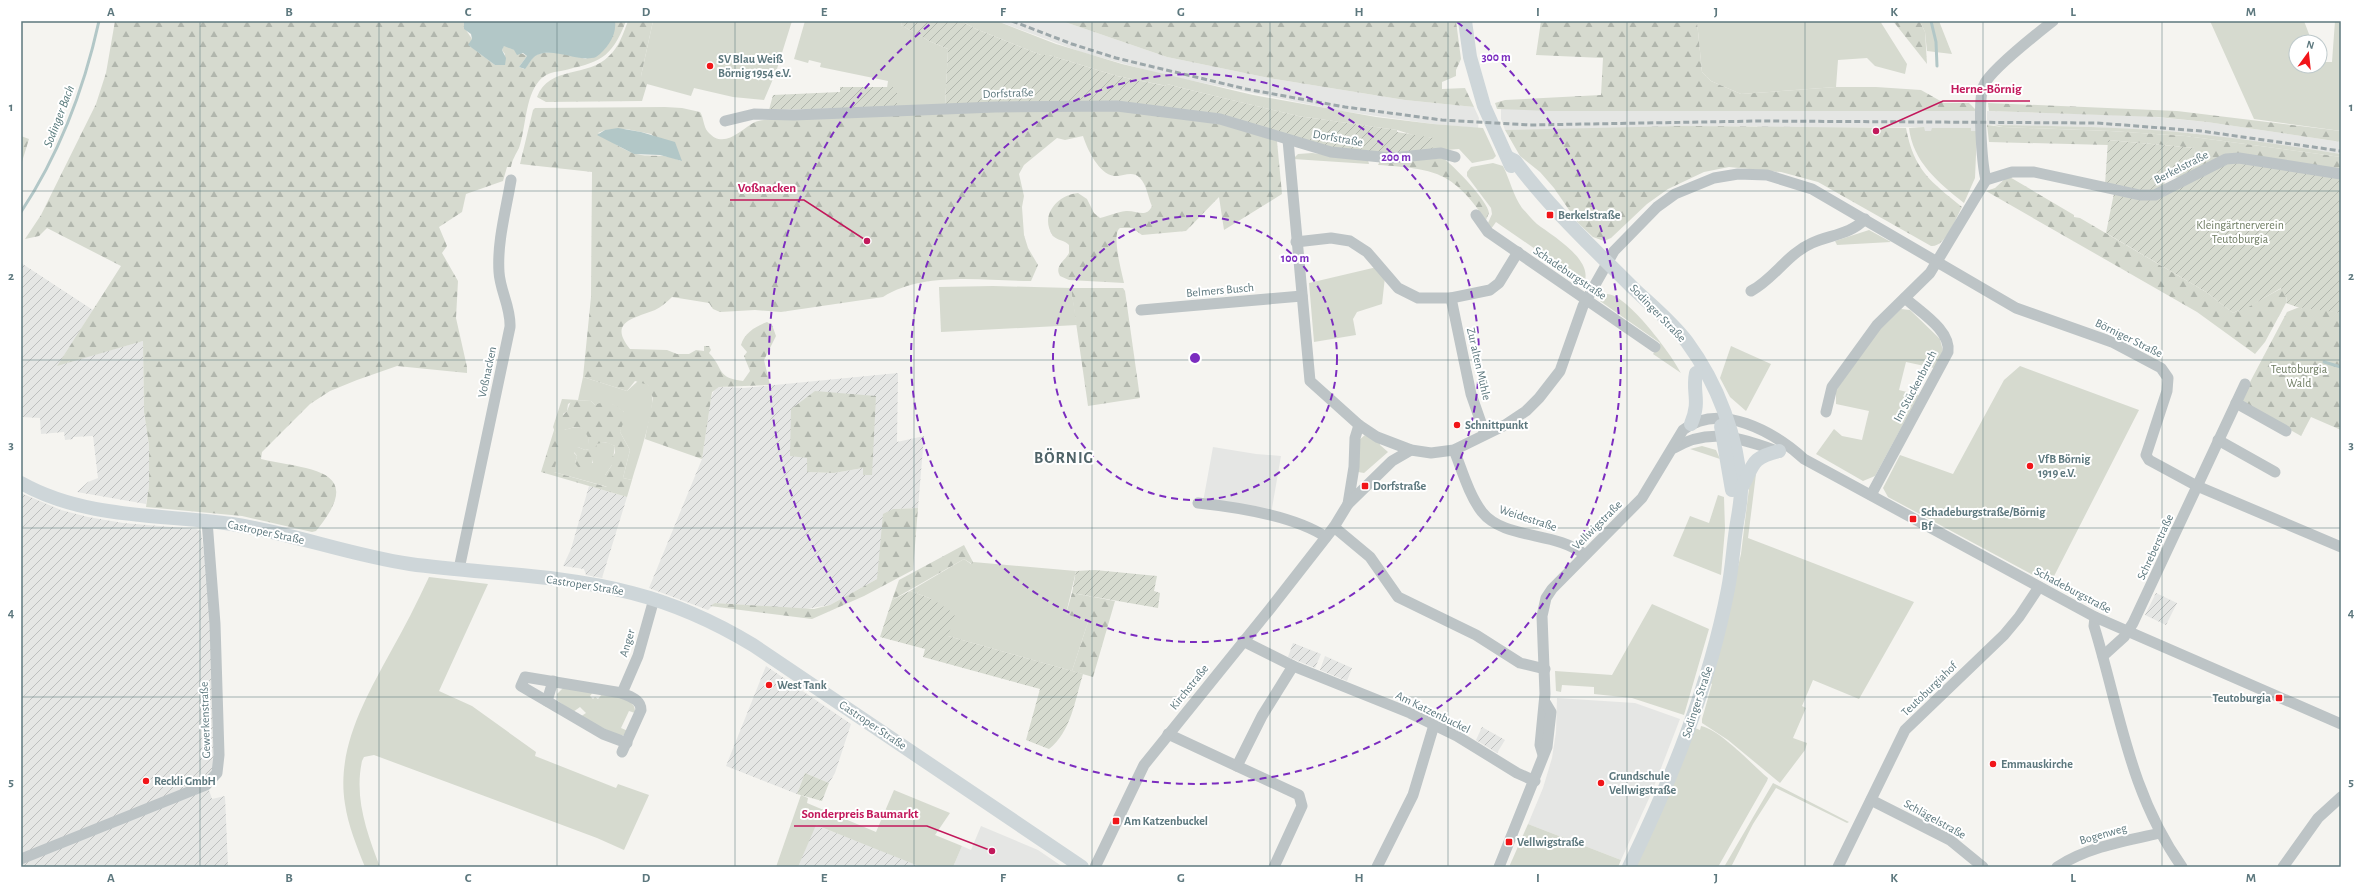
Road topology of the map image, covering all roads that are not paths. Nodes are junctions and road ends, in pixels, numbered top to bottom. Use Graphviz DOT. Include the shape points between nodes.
graph roads {
  1 [pos="1465,21"];
  2 [pos="2053,21"];
  3 [pos="725,121"];
  4 [pos="1288,140"];
  5 [pos="1455,157"];
  6 [pos="2341,174"];
  7 [pos="511,180"];
  8 [pos="1986,180"];
  9 [pos="1476,215"];
  10 [pos="1865,219"];
  11 [pos="1296,242"];
  12 [pos="1518,252"];
  13 [pos="1939,261"];
  14 [pos="1605,267"];
  15 [pos="1751,291"];
  16 [pos="1302,296"];
  17 [pos="1452,298"];
  18 [pos="1905,298"];
  19 [pos="1586,300"];
  20 [pos="1141,310"];
  21 [pos="1655,346"];
  22 [pos="1696,373"];
  23 [pos="2245,384"];
  24 [pos="2236,403"];
  25 [pos="1826,412"];
  26 [pos="1723,418"];
  27 [pos="1691,424"];
  28 [pos="1360,426"];
  29 [pos="2286,431"];
  30 [pos="1486,434"];
  31 [pos="1728,436"];
  32 [pos="2218,440"];
  33 [pos="1674,448"];
  34 [pos="1411,450"];
  35 [pos="1454,450"];
  36 [pos="1779,451"];
  37 [pos="1804,459"];
  38 [pos="2275,472"];
  39 [pos="21,483"];
  40 [pos="2197,486"];
  41 [pos="1741,490"];
  42 [pos="1871,495"];
  43 [pos="1198,503"];
  44 [pos="1348,504"];
  45 [pos="207,521"];
  46 [pos="1334,527"];
  47 [pos="1736,528"];
  48 [pos="1326,537"];
  49 [pos="2341,546"];
  50 [pos="1585,555"];
  51 [pos="459,569"];
  52 [pos="2039,587"];
  53 [pos="654,598"];
  54 [pos="2095,617"];
  55 [pos="2127,632"];
  56 [pos="1243,641"];
  57 [pos="2103,656"];
  58 [pos="1293,666"];
  59 [pos="1545,669"];
  60 [pos="553,681"];
  61 [pos="622,693"];
  62 [pos="547,701"];
  63 [pos="2341,724"];
  64 [pos="1434,725"];
  65 [pos="1168,734"];
  66 [pos="1237,766"];
  67 [pos="1535,781"];
  68 [pos="2341,797"];
  69 [pos="1871,800"];
  70 [pos="2160,833"];
  71 [pos="21,859"];
  72 [pos="1082,867"];
  73 [pos="1095,867"];
  74 [pos="1274,867"];
  75 [pos="1377,867"];
  76 [pos="1498,867"];
  77 [pos="1629,867"];
  78 [pos="1838,867"];
  79 [pos="1983,867"];
  80 [pos="2057,867"];
  81 [pos="2182,867"];
  82 [pos="2283,867"];
  1 -- 14 [label="main road, Sodinger Straße" via="1470,56 1484,106 1510,164 1526,187"];
  2 -- 8 [label="street" via="2036,34 1984,85 1981,97 1982,145"];
  3 -- 4 [label="street, Dorfstraße" via="754,114 1096,105 1220,119"];
  4 -- 5 [label="street, Dorfstraße" via="1331,152 1391,158 1442,154"];
  4 -- 11 [label="street"];
  6 -- 8 [label="street, Berkelstraße" via="2231,158 2155,195 2140,195 2029,171 2012,172"];
  7 -- 51 [label="street, Voßnacken" via="499,264 500,278 510,311 510,327"];
  8 -- 13 [label="street"];
  9 -- 12 [label="street, Schadeburgstraße" via="1488,232"];
  10 -- 13 [label="street"];
  10 -- 14 [label="street" via="1812,189 1767,174 1738,174 1714,178 1675,194 1657,207 1618,246"];
  10 -- 15 [label="street" via="1852,230 1811,243 1777,268 1764,284"];
  11 -- 16 [label="street"];
  11 -- 17 [label="street" via="1331,238 1350,241 1367,252 1398,288 1410,296"];
  12 -- 17 [label="street" via="1495,287 1482,293"];
  12 -- 19 [label="street, Schadeburgstraße"];
  13 -- 18 [label="street"];
  13 -- 40 [label="street, Börniger Straße" via="2016,308 2112,342 2161,368 2168,378 2167,391 2146,455 2149,460"];
  14 -- 19 [label="street"];
  14 -- 22 [label="main road, Sodinger Straße" via="1675,340"];
  14 -- 26 [label="main road, Sodinger Straße" via="1687,342 1708,376"];
  16 -- 20 [label="street, Belmers Busch"];
  16 -- 28 [label="street" via="1310,381"];
  17 -- 30 [label="street, Zur alten Mühle" via="1471,394"];
  18 -- 25 [label="street" via="1877,326 1832,387"];
  18 -- 42 [label="street, Im Stückenbruch" via="1946,335 1948,352"];
  19 -- 21 [label="street, Schadeburgstraße"];
  19 -- 30 [label="street" via="1567,358 1553,382 1526,411"];
  22 -- 26 [label="main road, Sodinger Straße"];
  22 -- 27 [label="main road" via="1694,381 1697,403"];
  23 -- 24 [label="street, Schreberstraße"];
  24 -- 29 [label="street"];
  24 -- 32 [label="street, Schreberstraße"];
  26 -- 27 [label="street"];
  26 -- 31 [label="main road, Sodinger Straße"];
  26 -- 37 [label="street, Schadeburgstraße" via="1757,428 1796,451"];
  27 -- 33 [label="street, Vellwigstraße" via="1677,438"];
  28 -- 34 [label="street" via="1377,437"];
  28 -- 44 [label="street, Kirchstraße" via="1355,438 1354,467"];
  30 -- 35 [label="street"];
  31 -- 33 [label="street, Vellwigstraße" via="1699,436 1688,439"];
  31 -- 36 [label="street, Schadeburgstraße"];
  31 -- 41 [label="main road, Sodinger Straße"];
  31 -- 47 [label="main road, Sodinger Straße" via="1732,514"];
  32 -- 38 [label="street"];
  32 -- 40 [label="street, Schreberstraße"];
  33 -- 50 [label="street, Vellwigstraße" via="1642,498"];
  34 -- 35 [label="street"];
  34 -- 44 [label="street, Kirchstraße" via="1392,462"];
  35 -- 50 [label="street, Weidestraße" via="1478,506 1488,518 1509,528 1568,544"];
  36 -- 37 [label="street, Schadeburgstraße"];
  36 -- 41 [label="main road" via="1754,462"];
  37 -- 42 [label="street, Schadeburgstraße"];
  39 -- 45 [label="main road, Castroper Straße" via="45,495 83,507"];
  40 -- 49 [label="street, Börniger Straße"];
  40 -- 55 [label="street, Schreberstraße"];
  41 -- 47 [label="main road, Sodinger Straße" via="1740,515"];
  42 -- 52 [label="street, Schadeburgstraße"];
  43 -- 48 [label="street" via="1285,519 1316,530"];
  44 -- 46 [label="street, Kirchstraße"];
  45 -- 51 [label="main road, Castroper Straße" via="260,530 390,560"];
  45 -- 71 [label="street, Gewerkenstraße" via="214,624 219,755 217,773 206,786"];
  46 -- 48 [label="street, Kirchstraße"];
  46 -- 59 [label="street" via="1370,557 1398,597 1476,635 1520,663"];
  47 -- 77 [label="main road, Sodinger Straße" via="1724,608 1696,708 1662,799"];
  48 -- 56 [label="street, Kirchstraße"];
  50 -- 59 [label="street, Vellwigstraße" via="1546,598 1542,616"];
  51 -- 53 [label="main road, Castroper Straße" via="595,585"];
  52 -- 54 [label="street, Schadeburgstraße"];
  52 -- 69 [label="street, Teutoburgiahof" via="2019,618 2004,635 1905,730"];
  53 -- 61 [label="street, Anger" via="638,656"];
  53 -- 72 [label="main road, Castroper Straße" via="710,621 754,645"];
  54 -- 55 [label="street, Schadeburgstraße"];
  54 -- 57 [label="street" via="2094,626"];
  55 -- 57 [label="street, Schreberstraße"];
  55 -- 63 [label="street, Schadeburgstraße"];
  56 -- 58 [label="street, Am Katzenbuckel"];
  56 -- 65 [label="street, Kirchstraße"];
  57 -- 70 [label="street" via="2135,776"];
  58 -- 64 [label="street, Am Katzenbuckel"];
  58 -- 66 [label="street" via="1262,716"];
  59 -- 67 [label="street, Vellwigstraße" via="1545,702 1551,717 1548,747"];
  60 -- 61 [label="street"];
  60 -- 62 [label="street"];
  60 -- 62 [label="street" via="525,677 521,686"];
  61 -- 62 [label="street" via="638,700 641,705 625,748"];
  64 -- 67 [label="street, Am Katzenbuckel" via="1457,736 1516,773"];
  64 -- 75 [label="street" via="1413,795"];
  65 -- 66 [label="street"];
  65 -- 73 [label="street, Kirchstraße" via="1139,772"];
  66 -- 74 [label="street" via="1295,792 1302,800 1302,806"];
  67 -- 76 [label="street, Vellwigstraße"];
  68 -- 82 [label="street" via="2318,818"];
  69 -- 78 [label="street, Teutoburgiahof"];
  69 -- 79 [label="street, Schlägelstraße" via="1950,840"];
  70 -- 80 [label="street, Bogenweg" via="2096,848"];
  70 -- 81 [label="street"];
}
